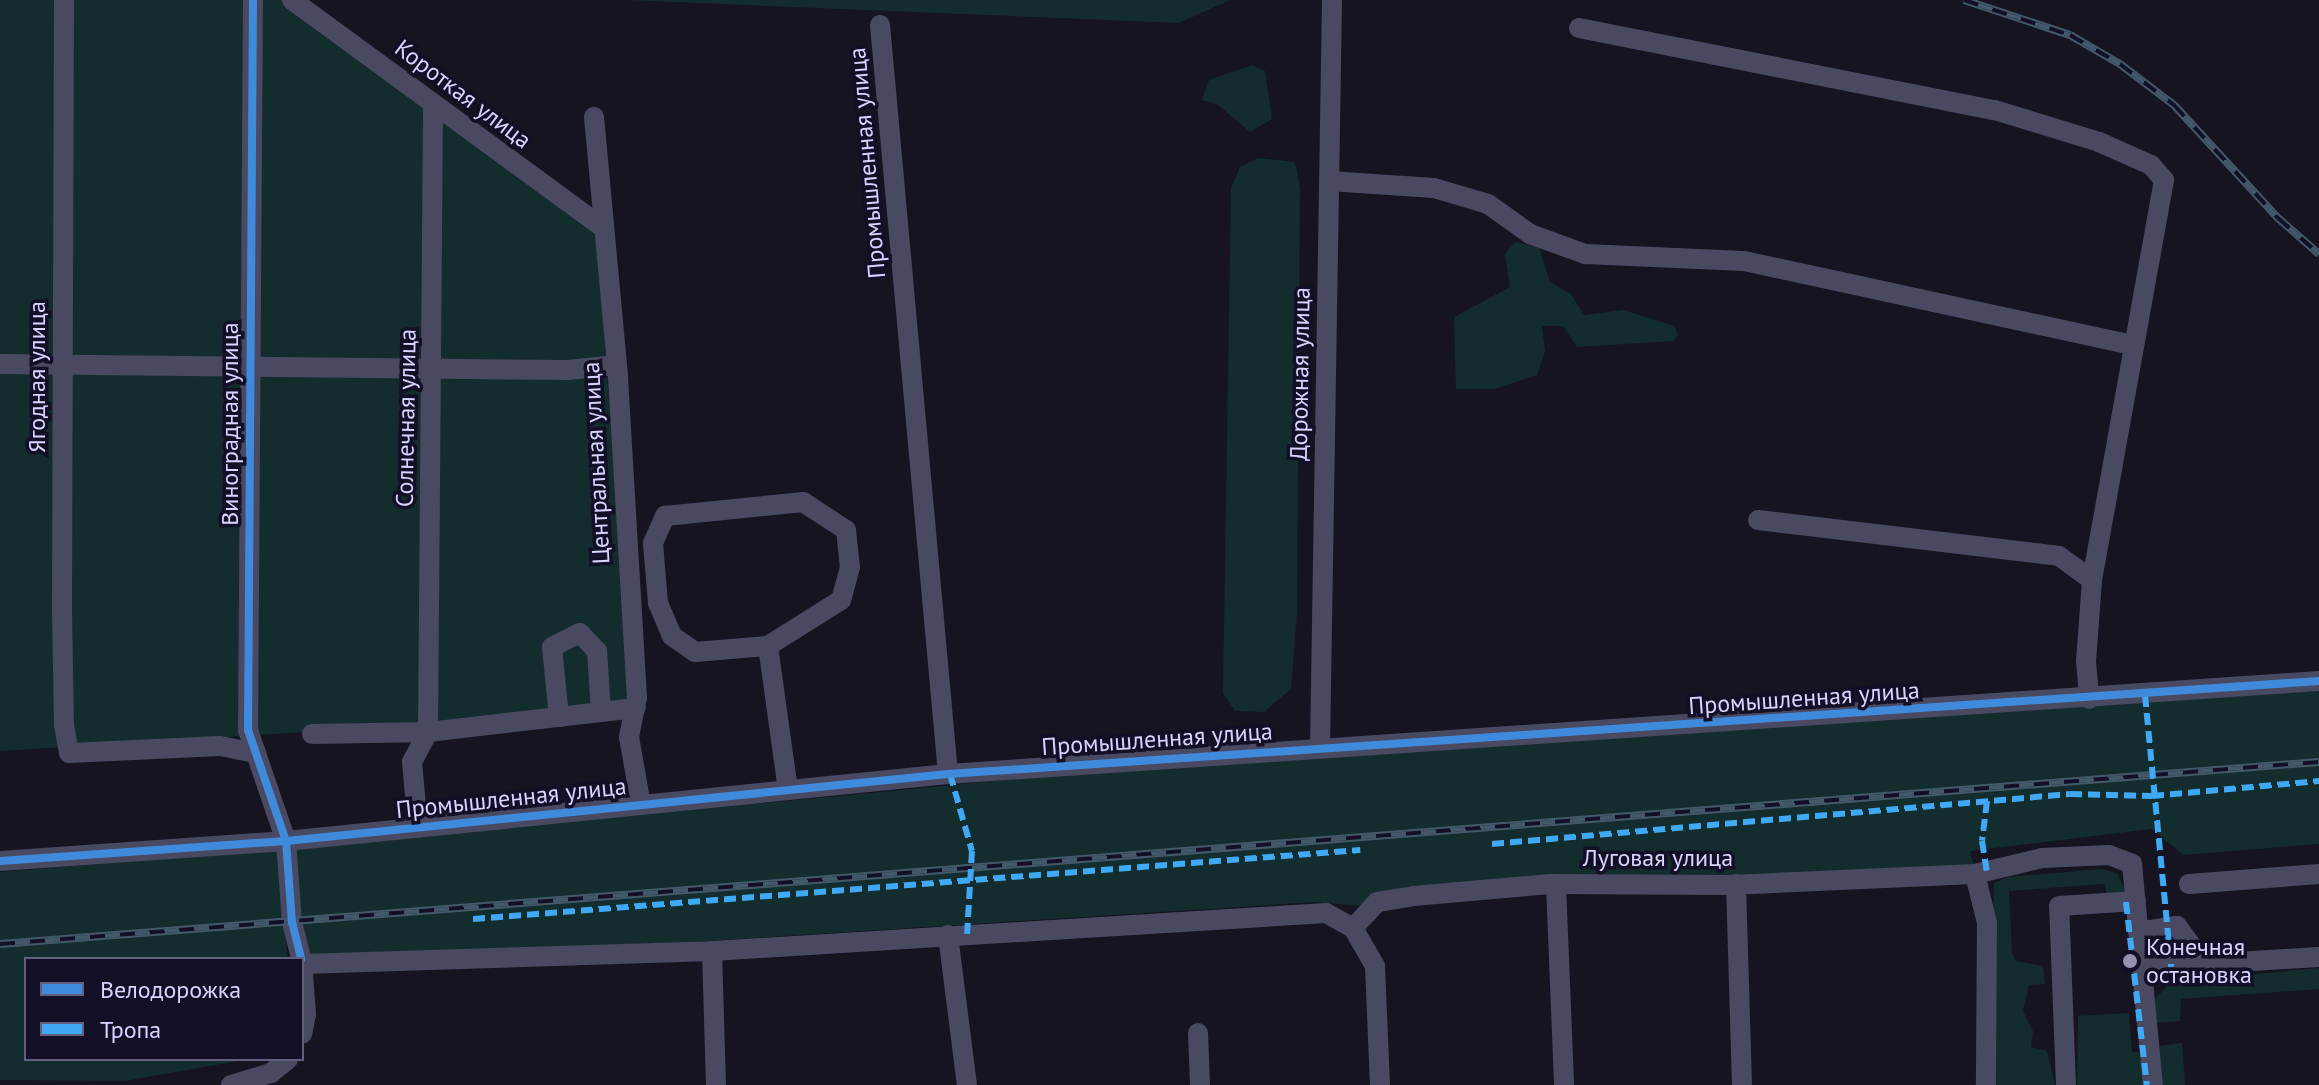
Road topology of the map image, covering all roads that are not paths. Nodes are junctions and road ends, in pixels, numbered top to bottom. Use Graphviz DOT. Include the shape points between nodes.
graph roads {
  1 [pos="64,0"];
  2 [pos="253,0"];
  3 [pos="292,0"];
  4 [pos="1332,0"];
  5 [pos="880,25"];
  6 [pos="1579,28"];
  7 [pos="433,104"];
  8 [pos="594,117"];
  9 [pos="1329,181"];
  10 [pos="604,228"];
  11 [pos="2133,345"];
  12 [pos="0,364"];
  13 [pos="63,364"];
  14 [pos="250,365"];
  15 [pos="617,365"];
  16 [pos="433,369"];
  17 [pos="1758,520"];
  18 [pos="2092,580"];
  19 [pos="768,646"];
  20 [pos="2319,681"];
  21 [pos="2089,699"];
  22 [pos="636,708"];
  23 [pos="601,712"];
  24 [pos="559,717"];
  25 [pos="428,732"];
  26 [pos="312,734"];
  27 [pos="1320,748"];
  28 [pos="256,753"];
  29 [pos="948,774"];
  30 [pos="788,790"];
  31 [pos="641,805"];
  32 [pos="418,828"];
  33 [pos="286,841"];
  34 [pos="0,861"];
  35 [pos="1975,874"];
  36 [pos="2319,874"];
  37 [pos="1556,884"];
  38 [pos="1736,884"];
  39 [pos="2189,884"];
  40 [pos="2136,901"];
  41 [pos="1353,928"];
  42 [pos="2138,932"];
  43 [pos="948,935"];
  44 [pos="712,951"];
  45 [pos="301,957"];
  46 [pos="2319,957"];
  47 [pos="304,962"];
  48 [pos="2195,966"];
  49 [pos="2142,968"];
  50 [pos="304,988"];
  51 [pos="304,1024"];
  52 [pos="1198,1033"];
  53 [pos="287,1061"];
  54 [pos="274,1079"];
  55 [pos="231,1085"];
  56 [pos="716,1085"];
  57 [pos="967,1085"];
  58 [pos="1200,1085"];
  59 [pos="1380,1085"];
  60 [pos="1564,1085"];
  61 [pos="1742,1085"];
  62 [pos="1986,1085"];
  63 [pos="2066,1085"];
  64 [pos="2153,1085"];
  1 -- 13 [label="street, Ягодная улица"];
  2 -- 14 [label="street, Виноградная улица"];
  3 -- 7 [label="street, Короткая улица"];
  4 -- 9 [label="street, Дорожная улица"];
  5 -- 29 [label="street, Промышленная улица"];
  6 -- 11 [label="street" via="1964,102 2099,142 2151,165 2164,180"];
  7 -- 10 [label="street, Короткая улица"];
  7 -- 16 [label="street, Солнечная улица"];
  8 -- 10 [label="street, Центральная улица"];
  9 -- 11 [label="street" via="1434,188 1488,204 1530,234 1585,254 1744,261"];
  9 -- 27 [label="street, Дорожная улица"];
  10 -- 15 [label="street, Центральная улица"];
  11 -- 18 [label="street"];
  12 -- 13 [label="street"];
  13 -- 14 [label="street"];
  13 -- 28 [label="street, Ягодная улица" via="64,725 69,753 220,746"];
  14 -- 16 [label="street"];
  14 -- 28 [label="street, Виноградная улица" via="248,730"];
  15 -- 16 [label="street"];
  15 -- 22 [label="street, Центральная улица"];
  16 -- 25 [label="street, Солнечная улица"];
  17 -- 18 [label="street" via="2059,556"];
  18 -- 21 [label="street"];
  19 -- 19 [label="street" via="695,652 672,636 658,603 653,543 665,516 803,502 846,530 850,567 841,600"];
  19 -- 30 [label="street"];
  20 -- 21 [label="street, Промышленная улица"];
  21 -- 27 [label="street, Промышленная улица"];
  22 -- 23 [label="street"];
  22 -- 31 [label="street, Центральная улица" via="629,737"];
  23 -- 24 [label="street"];
  23 -- 24 [label="street" via="597,651 580,633 552,647"];
  24 -- 25 [label="street"];
  25 -- 26 [label="street"];
  25 -- 32 [label="street" via="412,762"];
  27 -- 29 [label="street, Промышленная улица"];
  28 -- 33 [label="street, Виноградная улица"];
  29 -- 30 [label="street, Промышленная улица"];
  30 -- 31 [label="street, Промышленная улица"];
  31 -- 32 [label="street, Промышленная улица"];
  32 -- 33 [label="street, Промышленная улица"];
  33 -- 34 [label="street, Промышленная улица"];
  33 -- 45 [label="street, Виноградная улица" via="292,922"];
  35 -- 38 [label="street, Луговая улица"];
  35 -- 40 [label="street, Луговая улица" via="2042,858 2109,855 2132,864"];
  35 -- 62 [label="street" via="1987,923"];
  36 -- 39 [label="street"];
  37 -- 38 [label="street, Луговая улица"];
  37 -- 41 [label="street, Луговая улица" via="1377,902"];
  37 -- 60 [label="street"];
  38 -- 61 [label="street"];
  40 -- 42 [label="street"];
  40 -- 63 [label="street" via="2059,906"];
  41 -- 43 [label="street" via="1326,913 1310,911"];
  41 -- 59 [label="street" via="1375,966"];
  42 -- 48 [label="street" via="2177,926 2194,949"];
  42 -- 49 [label="street"];
  43 -- 44 [label="street"];
  43 -- 57 [label="street"];
  44 -- 47 [label="street"];
  44 -- 56 [label="street"];
  46 -- 48 [label="street"];
  48 -- 49 [label="street"];
  49 -- 64 [label="street"];
  50 -- 51 [label="street, Виноградная улица"];
  52 -- 58 [label="street"];
  53 -- 54 [label="street"];
  54 -- 55 [label="street"];
}
